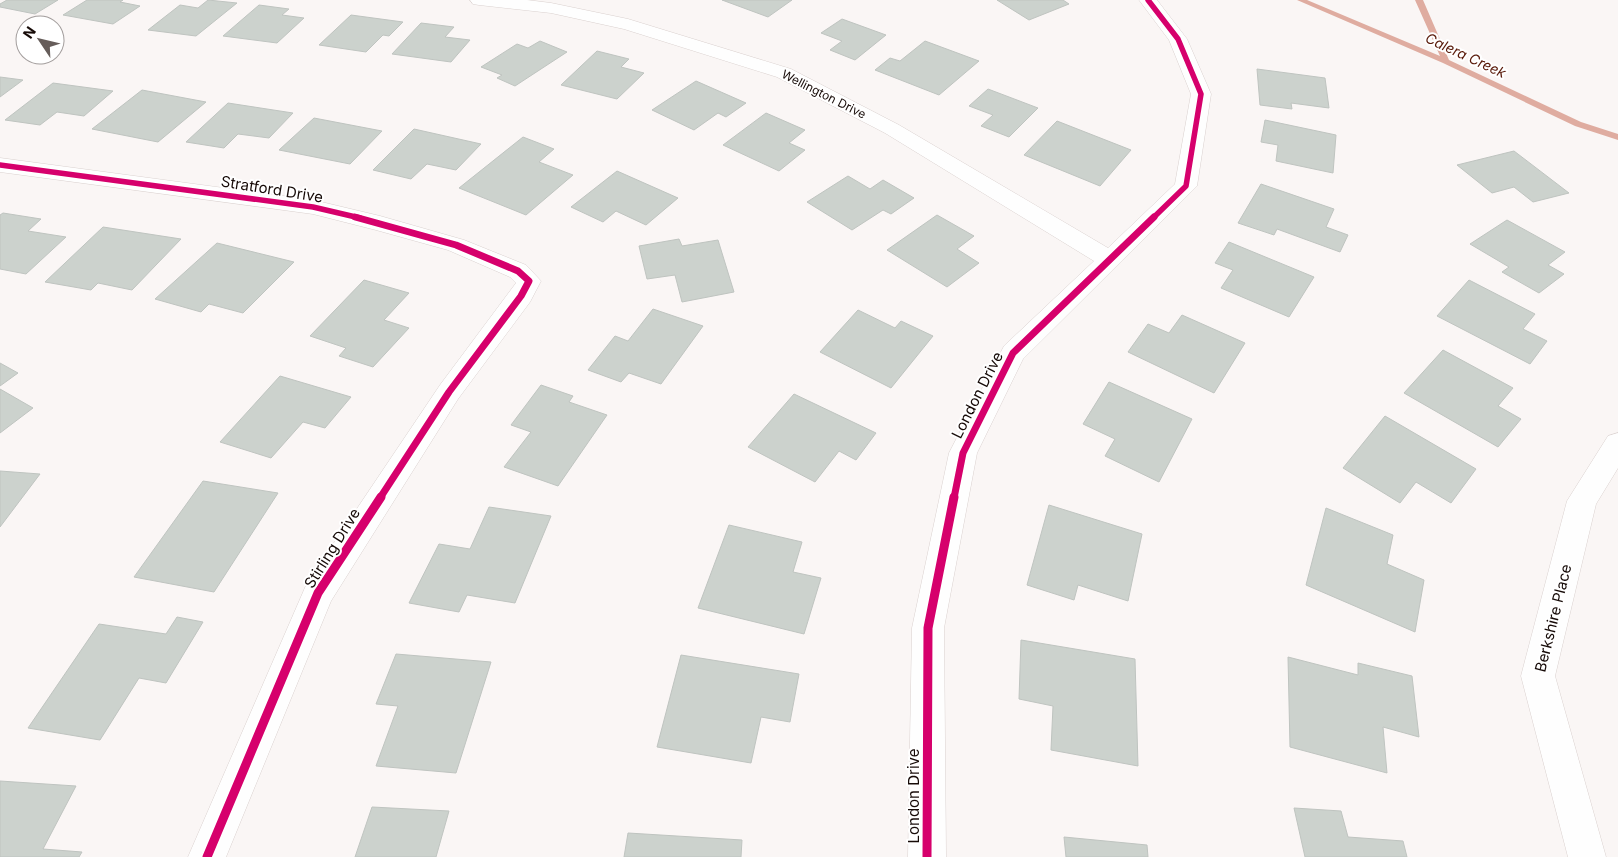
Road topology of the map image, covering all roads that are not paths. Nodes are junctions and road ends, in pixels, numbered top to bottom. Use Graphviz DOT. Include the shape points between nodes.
graph roads {
  1 [pos="479,0"];
  2 [pos="1148,0"];
  3 [pos="0,165"];
  4 [pos="1110,260"];
  5 [pos="529,281"];
  6 [pos="1618,444"];
  7 [pos="207,857"];
  8 [pos="927,857"];
  9 [pos="1587,857"];
  1 -- 4 [label="street, Wellington Drive" via="550,8 628,24 784,73 892,129"];
  2 -- 4 [label="street, London Drive" via="1178,39 1201,94 1186,186"];
  3 -- 5 [label="street, Stratford Drive" via="313,207 456,245 518,271"];
  4 -- 8 [label="street, London Drive" via="1013,353 963,453 928,628"];
  5 -- 7 [label="street, Stirling Drive" via="522,296 449,392 318,592"];
  6 -- 9 [label="street, Berkshire Place" via="1582,500 1538,676"];
}
